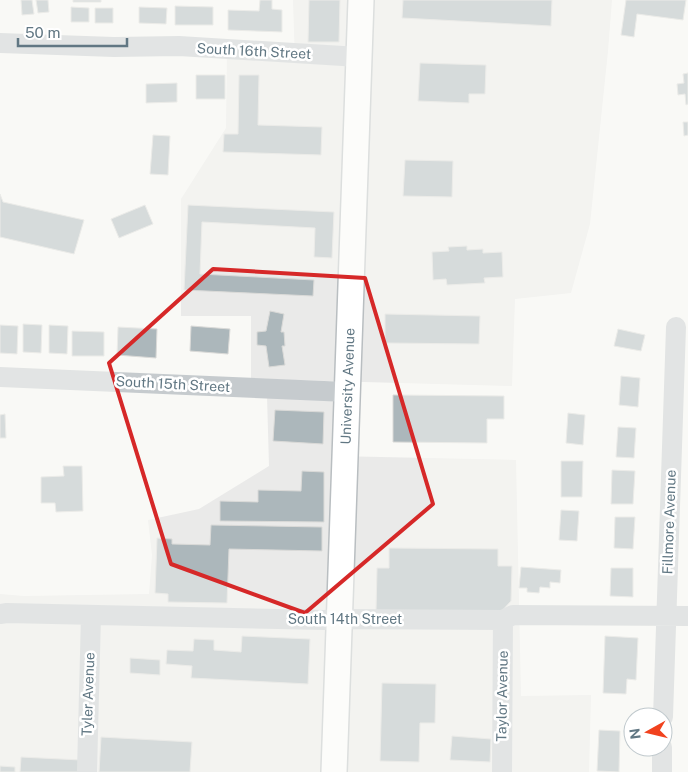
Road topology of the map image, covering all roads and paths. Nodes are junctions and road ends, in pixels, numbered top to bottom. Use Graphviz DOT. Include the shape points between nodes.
graph roads {
  1 [pos="361,0"];
  2 [pos="0,44"];
  3 [pos="359,57"];
  4 [pos="676,327"];
  5 [pos="0,377"];
  6 [pos="347,392"];
  7 [pos="0,614"];
  8 [pos="91,615"];
  9 [pos="665,616"];
  10 [pos="688,616"];
  11 [pos="339,619"];
  12 [pos="503,620"];
  13 [pos="663,707"];
  14 [pos="662,757"];
  15 [pos="87,772"];
  16 [pos="334,772"];
  17 [pos="502,772"];
  18 [pos="662,772"];
  1 -- 3 [label="main road, University Avenue"];
  2 -- 3 [label="street, South 16th Street" via="179,46"];
  3 -- 6 [label="main road, University Avenue"];
  4 -- 9 [label="street, Fillmore Avenue"];
  5 -- 6 [label="street, South 15th Street"];
  6 -- 11 [label="main road, University Avenue"];
  7 -- 8 [label="street, South 14th Street"];
  8 -- 11 [label="street, South 14th Street"];
  8 -- 15 [label="street, Tyler Avenue"];
  9 -- 10 [label="street, South 14th Street"];
  9 -- 12 [label="street, South 14th Street" via="513,615"];
  9 -- 13 [label="street, Fillmore Avenue"];
  11 -- 12 [label="street, South 14th Street"];
  11 -- 16 [label="main road, University Avenue"];
  12 -- 17 [label="street, Taylor Avenue"];
  14 -- 18 [label="street"];
}
